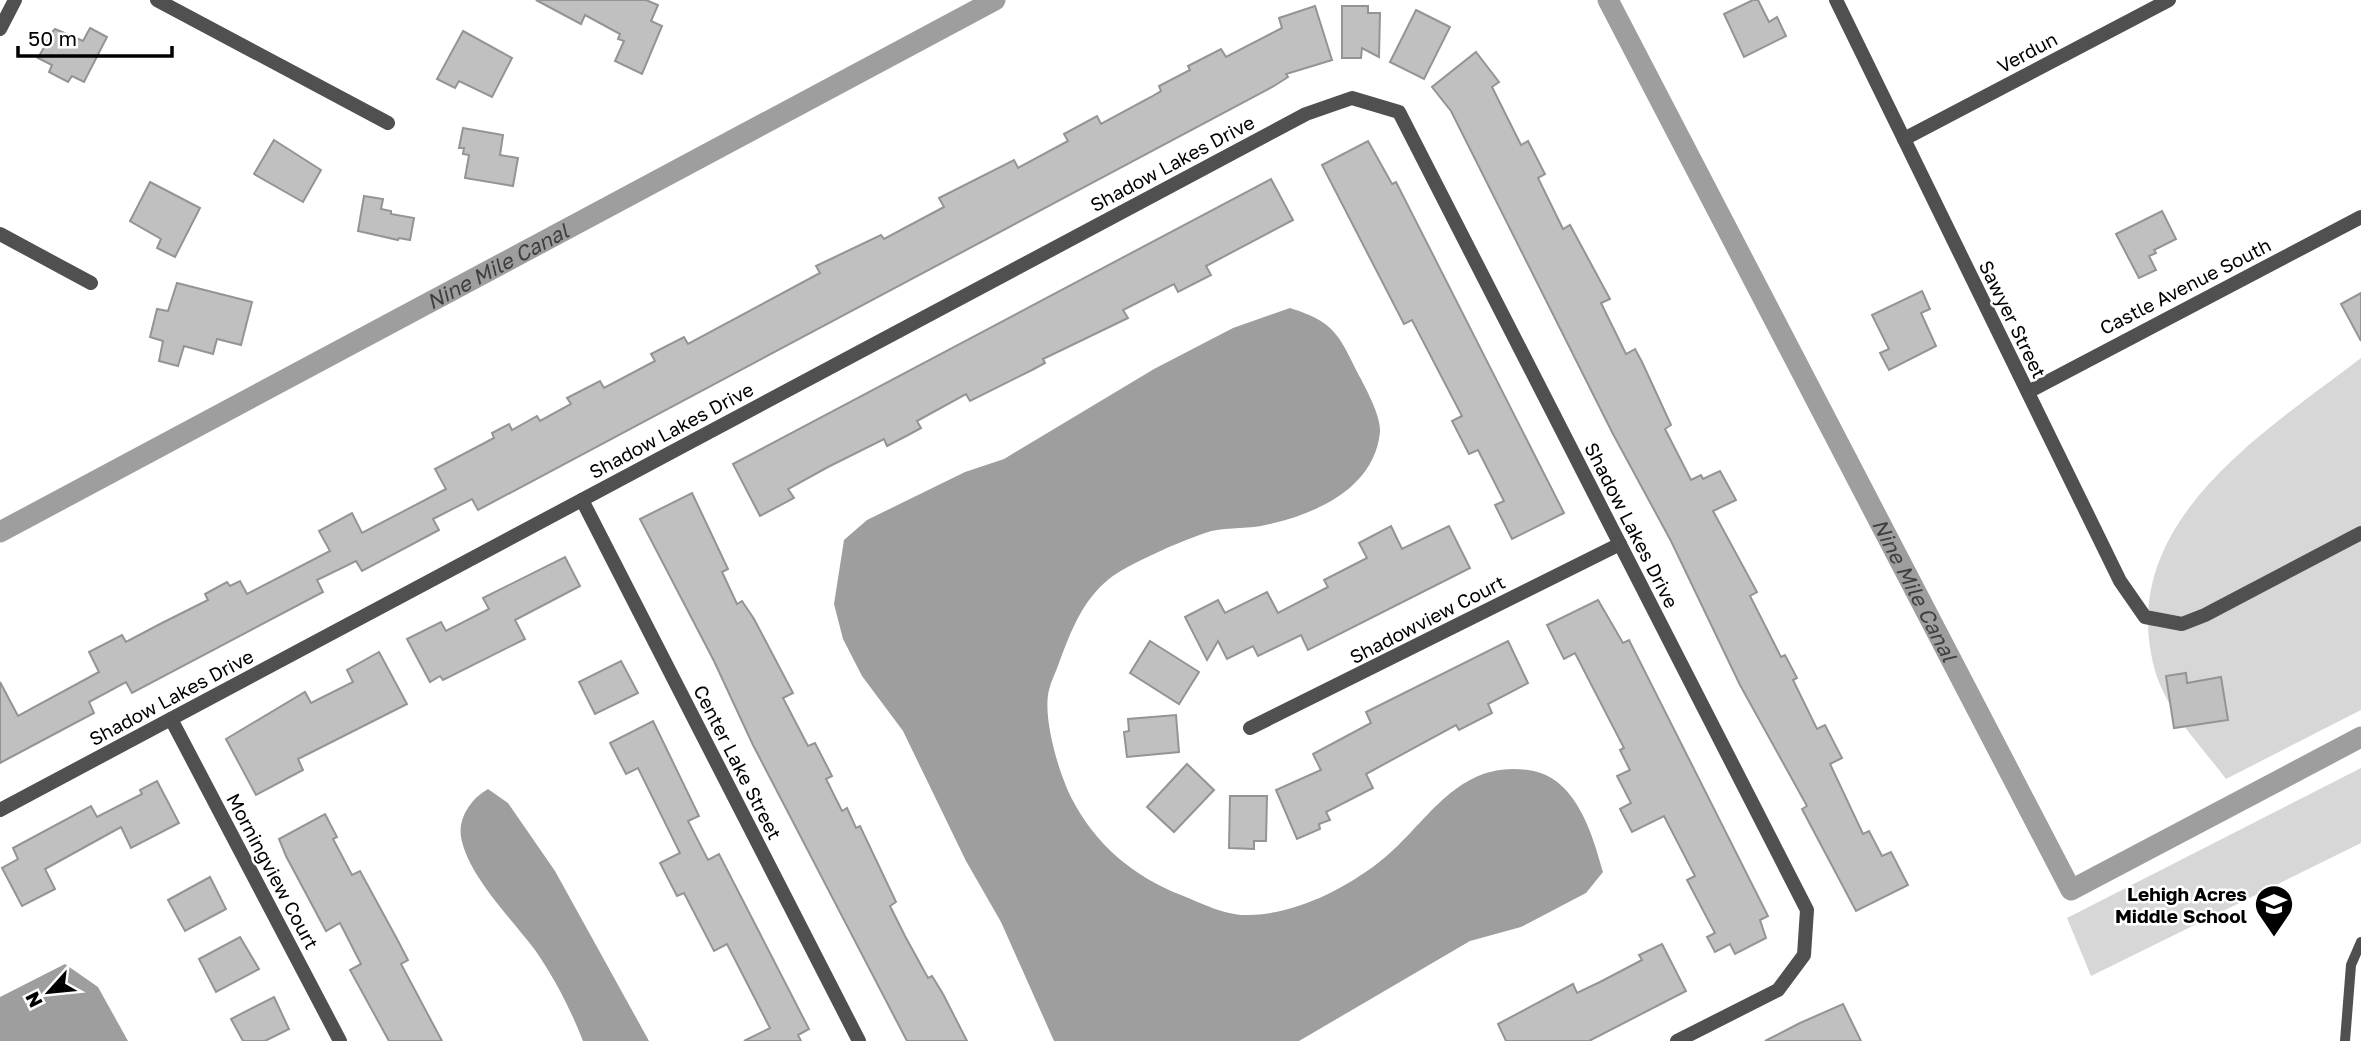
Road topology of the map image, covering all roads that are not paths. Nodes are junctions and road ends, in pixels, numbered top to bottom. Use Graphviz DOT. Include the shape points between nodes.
graph roads {
  1 [pos="15,0"];
  2 [pos="157,0"];
  3 [pos="1836,0"];
  4 [pos="2169,0"];
  5 [pos="0,29"];
  6 [pos="388,123"];
  7 [pos="1904,139"];
  8 [pos="2361,216"];
  9 [pos="0,234"];
  10 [pos="91,283"];
  11 [pos="2028,392"];
  12 [pos="582,499"];
  13 [pos="2361,533"];
  14 [pos="1620,544"];
  15 [pos="171,719"];
  16 [pos="1250,728"];
  17 [pos="0,810"];
  18 [pos="2361,942"];
  19 [pos="340,1041"];
  20 [pos="859,1041"];
  21 [pos="1677,1041"];
  22 [pos="2345,1041"];
  1 -- 5 [label="street"];
  2 -- 6 [label="street"];
  3 -- 7 [label="street, Sawyer Street"];
  4 -- 7 [label="street, Verdun"];
  7 -- 11 [label="street, Sawyer Street"];
  8 -- 11 [label="street, Castle Avenue South"];
  9 -- 10 [label="street"];
  11 -- 13 [label="street, Sawyer Street" via="2130,601 2145,617 2182,624"];
  12 -- 14 [label="street, Shadow Lakes Drive" via="1306,114 1352,98 1399,113"];
  12 -- 15 [label="street, Shadow Lakes Drive"];
  12 -- 20 [label="street, Center Lake Street"];
  14 -- 16 [label="street, Shadowview Court"];
  14 -- 21 [label="street, Shadow Lakes Drive" via="1807,910 1804,955 1778,990"];
  15 -- 17 [label="street, Shadow Lakes Drive"];
  15 -- 19 [label="street, Morningview Court"];
  18 -- 22 [label="lane" via="2351,965"];
}
